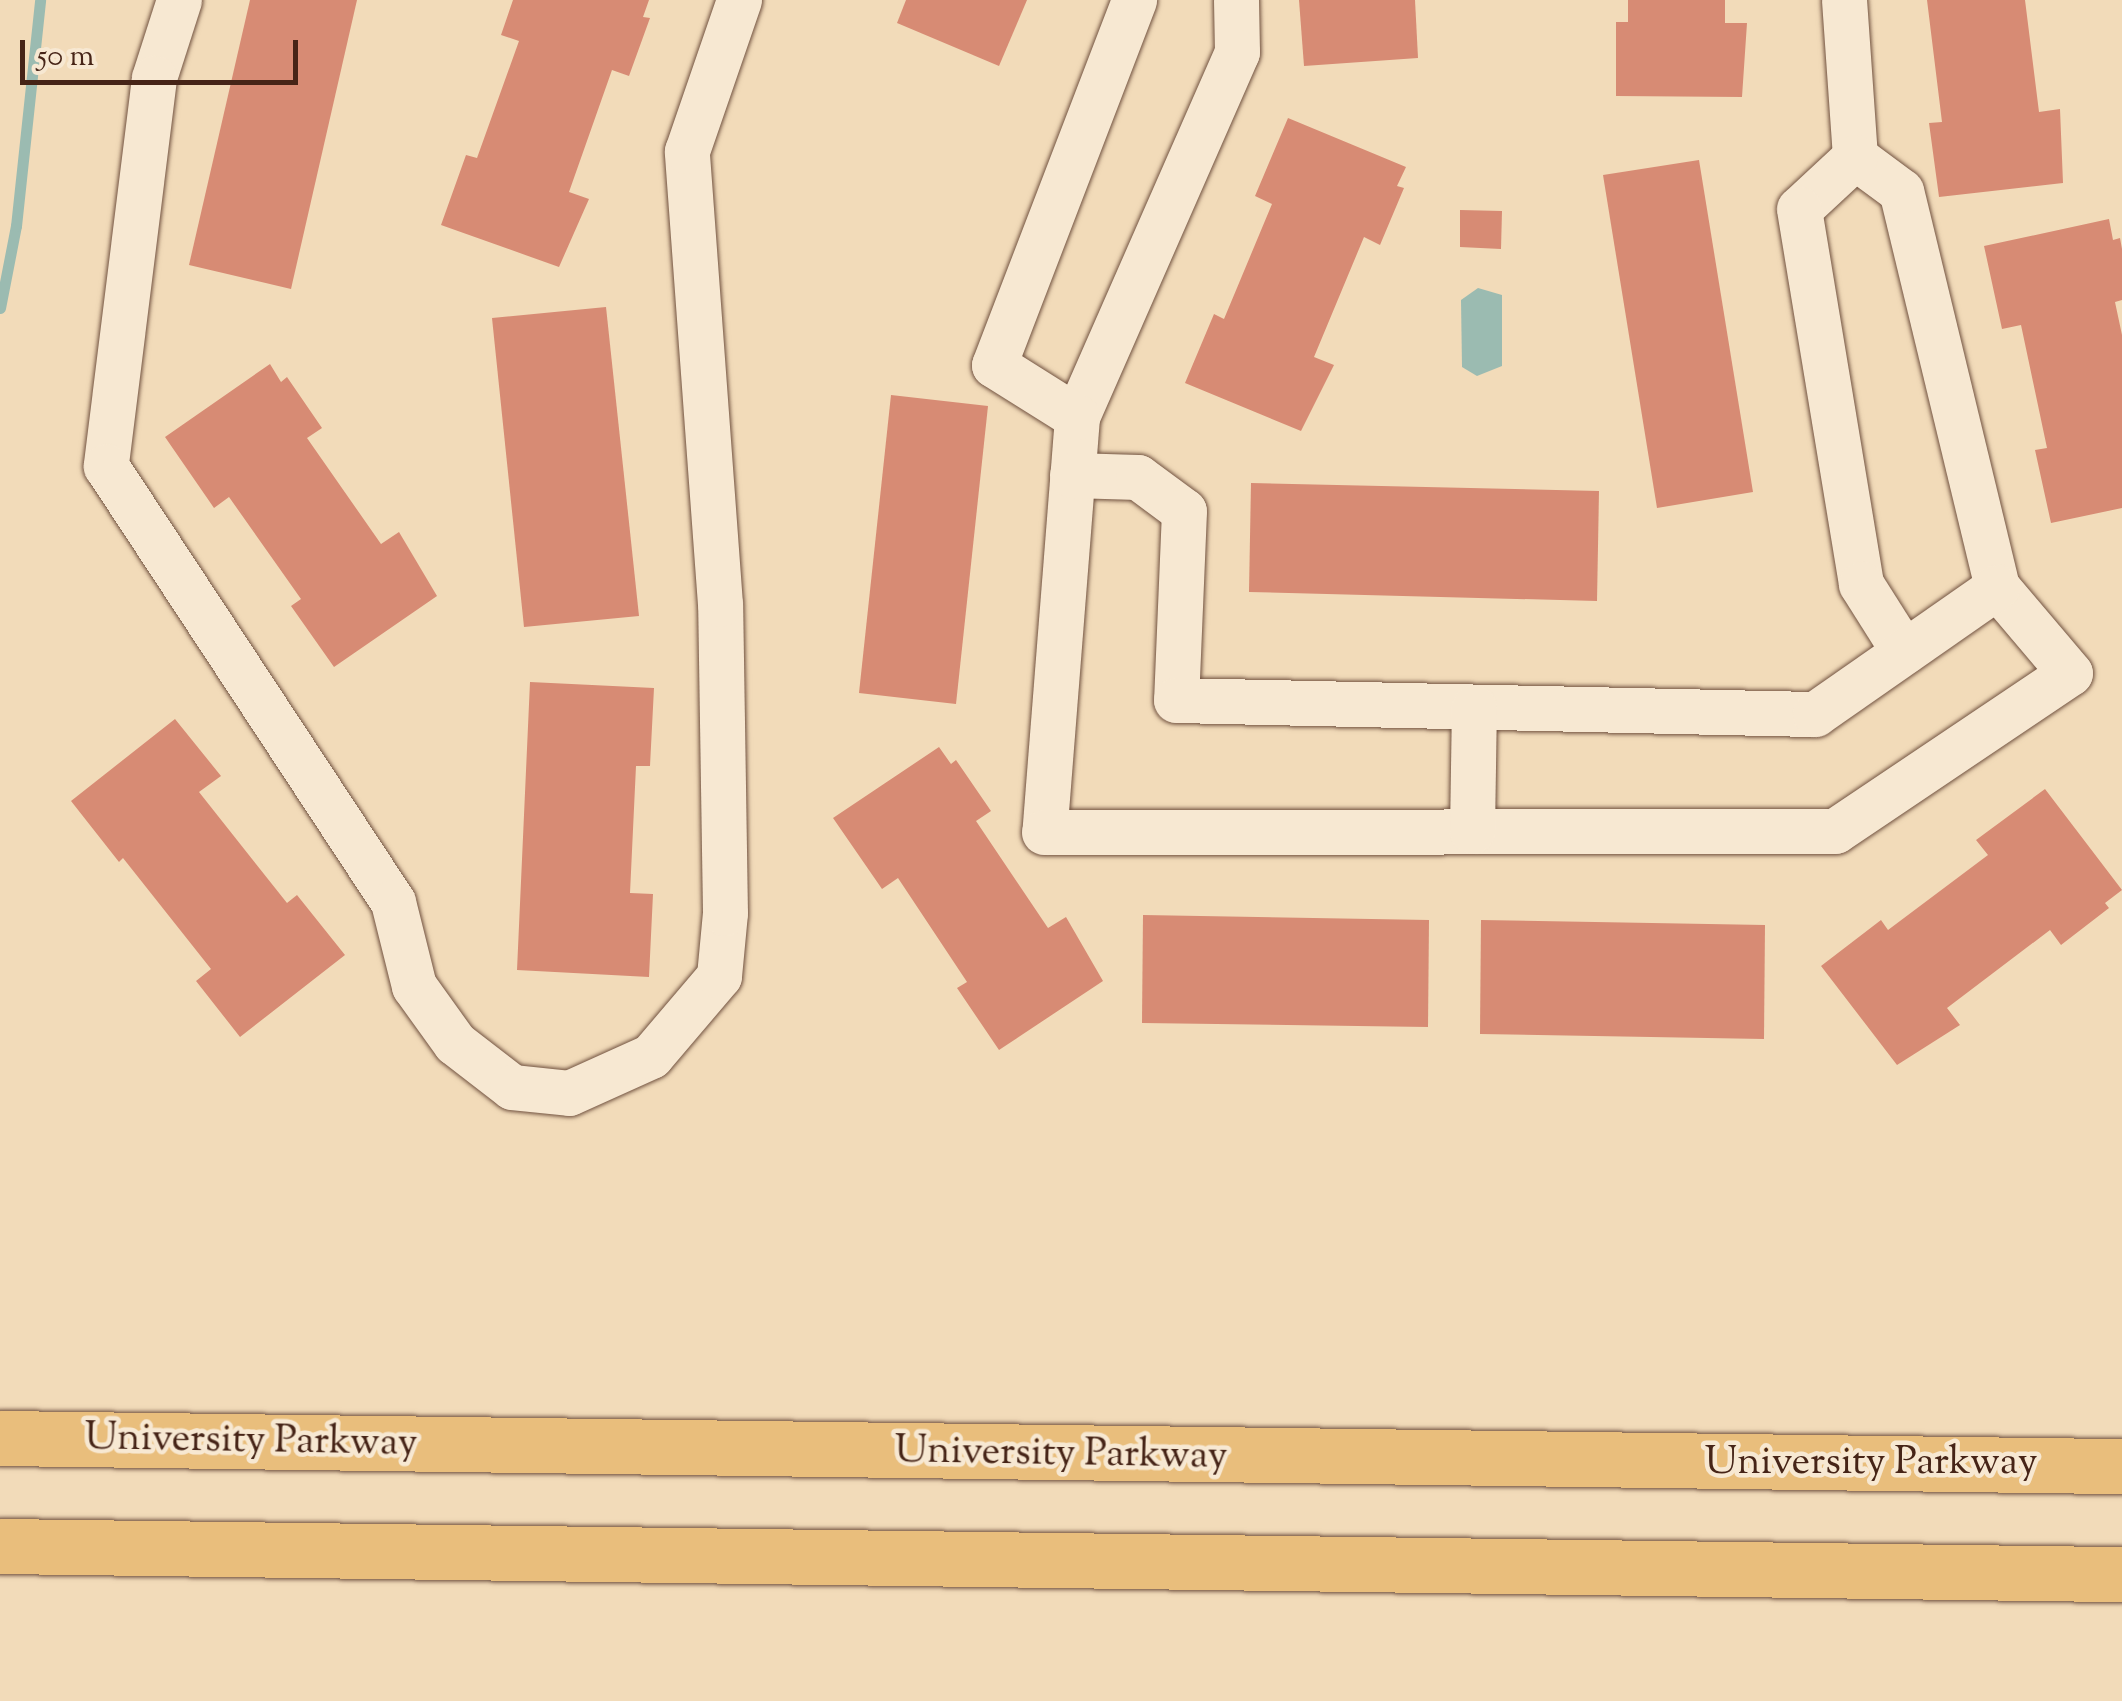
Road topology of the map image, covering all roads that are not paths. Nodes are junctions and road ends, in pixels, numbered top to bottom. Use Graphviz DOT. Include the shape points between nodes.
graph roads {
  1 [pos="179,0"];
  2 [pos="738,0"];
  3 [pos="1134,0"];
  4 [pos="1236,0"];
  5 [pos="1844,0"];
  6 [pos="1855,157"];
  7 [pos="1077,417"];
  8 [pos="1072,475"];
  9 [pos="1997,587"];
  10 [pos="1904,652"];
  11 [pos="1474,707"];
  12 [pos="1472,832"];
  13 [pos="0,1438"];
  14 [pos="2122,1466"];
  15 [pos="0,1546"];
  16 [pos="2122,1574"];
  1 -- 2 [label="street" via="154,78 106,466 392,902 414,986 455,1043 512,1086 569,1093 651,1056 719,976 725,913 720,604 687,151"];
  3 -- 7 [label="street" via="994,364"];
  4 -- 7 [label="street" via="1238,52"];
  5 -- 6 [label="street"];
  6 -- 9 [label="street" via="1901,191"];
  6 -- 10 [label="street" via="1800,209 1861,584"];
  7 -- 8 [label="street"];
  8 -- 11 [label="street" via="1138,477 1184,511 1176,700"];
  8 -- 12 [label="street" via="1044,832"];
  9 -- 10 [label="street"];
  9 -- 12 [label="street" via="2070,673 1835,831"];
  10 -- 11 [label="street" via="1815,714"];
  11 -- 12 [label="street"];
  13 -- 14 [label="highway, University Parkway"];
  15 -- 16 [label="highway"];
}
